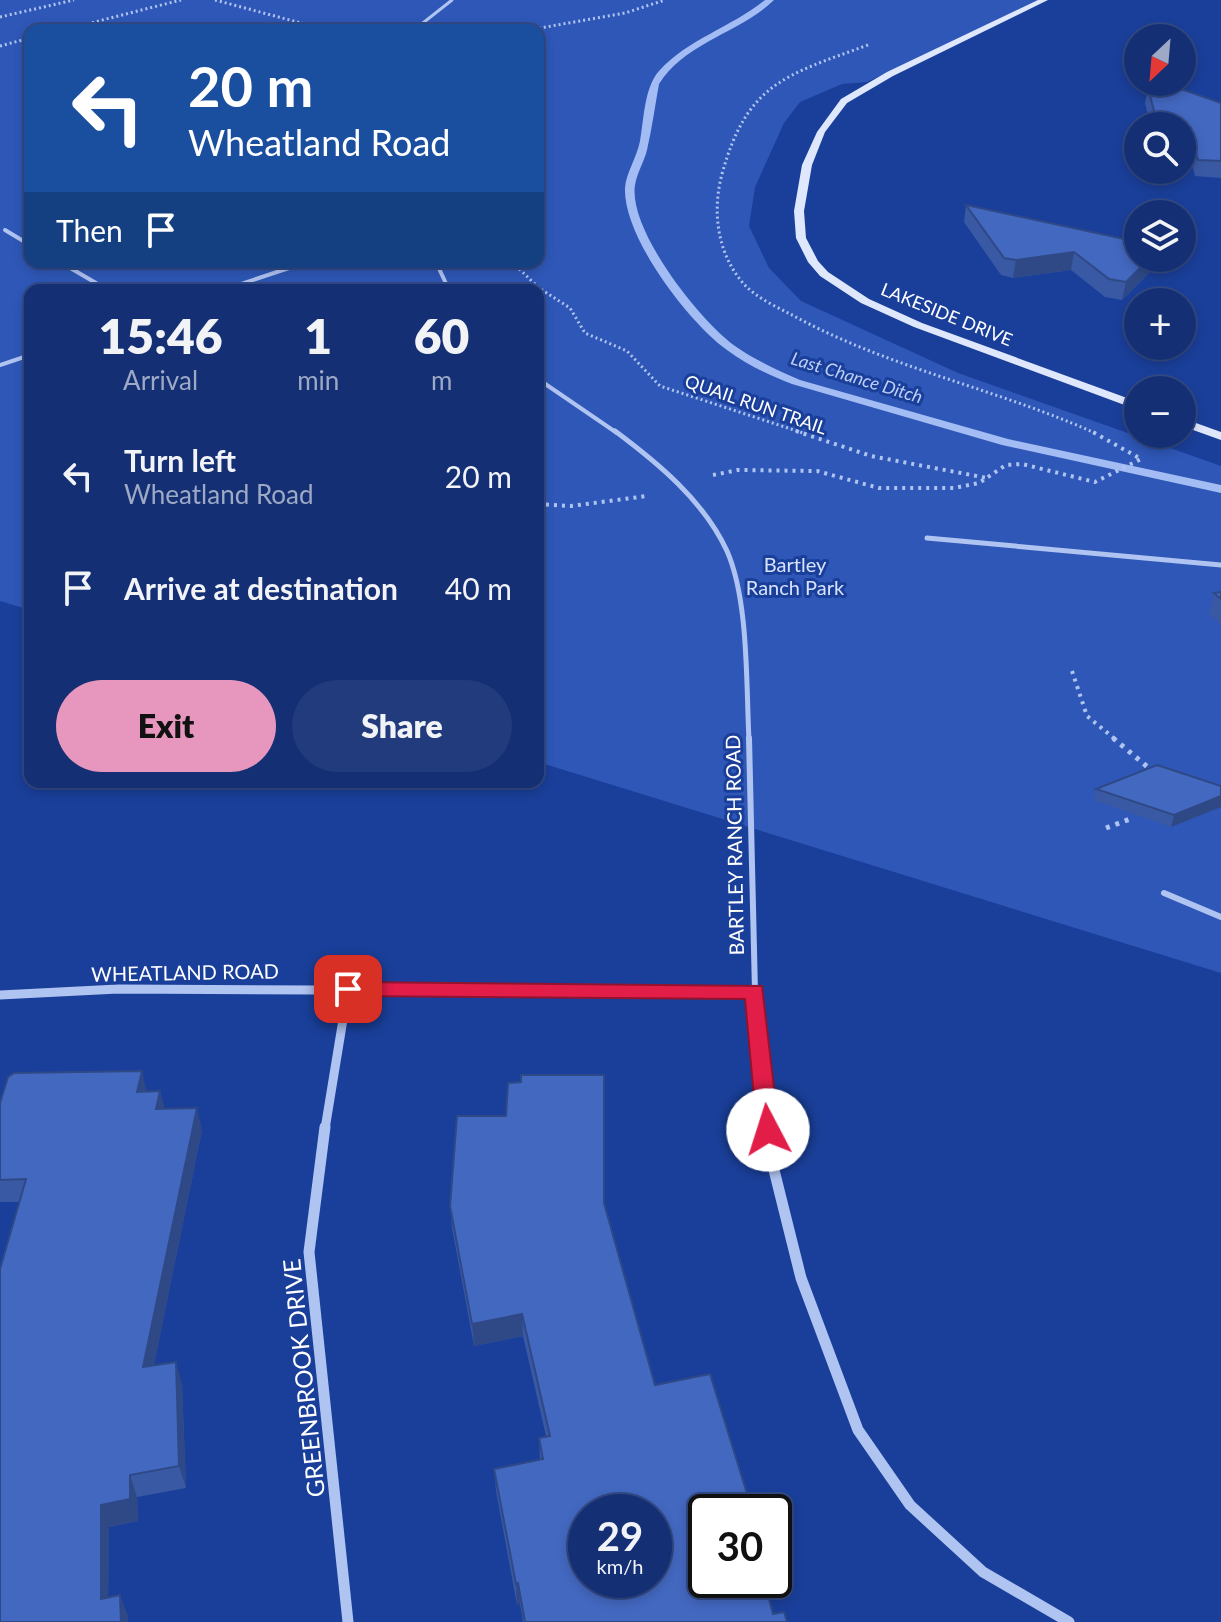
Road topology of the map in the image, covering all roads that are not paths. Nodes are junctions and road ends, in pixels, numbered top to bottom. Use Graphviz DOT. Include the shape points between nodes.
graph roads {
  1 [pos="452,0"];
  2 [pos="1044,0"];
  3 [pos="422,24"];
  4 [pos="5,230"];
  5 [pos="24,241"];
  6 [pos="70,268"];
  7 [pos="287,268"];
  8 [pos="98,284"];
  9 [pos="241,284"];
  10 [pos="24,357"];
  11 [pos="0,365"];
  12 [pos="544,383"];
  13 [pos="1124,401"];
  14 [pos="1196,427"];
  15 [pos="1221,436"];
  16 [pos="927,538"];
  17 [pos="1221,565"];
  18 [pos="1164,893"];
  19 [pos="1221,917"];
  20 [pos="348,989"];
  21 [pos="755,992"];
  22 [pos="0,995"];
  23 [pos="348,1622"];
  24 [pos="1069,1622"];
  1 -- 3 [label="lane"];
  2 -- 13 [label="street, LAKESIDE DRIVE" via="844,101 821,132 807,165 799,211 801,238 824,274 865,301"];
  4 -- 5 [label="lane"];
  6 -- 8 [label="lane"];
  7 -- 9 [label="lane"];
  10 -- 11 [label="lane"];
  12 -- 21 [label="lane, BARTLEY RANCH ROAD" via="643,449 682,487 735,568 751,757"];
  14 -- 15 [label="street"];
  16 -- 17 [label="lane"];
  18 -- 19 [label="lane"];
  20 -- 21 [label="street, WHEATLAND ROAD"];
  20 -- 22 [label="street, WHEATLAND ROAD"];
  20 -- 23 [label="street, GREENBROOK DRIVE" via="309,1252"];
  21 -- 24 [label="street, BARTLEY RANCH ROAD" via="771,1158 801,1278 858,1430 910,1505 951,1543 983,1572"];
}
